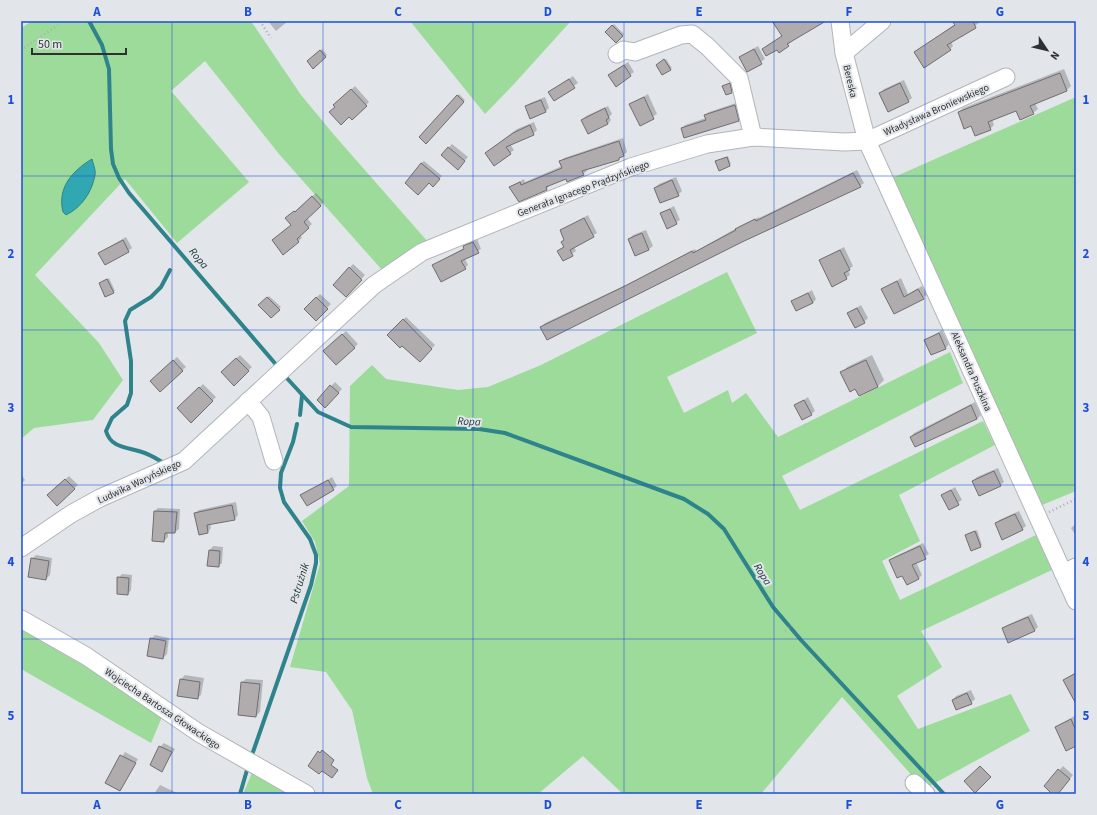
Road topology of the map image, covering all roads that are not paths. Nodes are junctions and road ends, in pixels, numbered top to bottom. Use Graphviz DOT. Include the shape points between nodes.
graph roads {
  1 [pos="840,21"];
  2 [pos="882,21"];
  3 [pos="844,53"];
  4 [pos="617,54"];
  5 [pos="1006,77"];
  6 [pos="753,137"];
  7 [pos="867,141"];
  8 [pos="422,252"];
  9 [pos="248,401"];
  10 [pos="274,461"];
  11 [pos="21,548"];
  12 [pos="1069,570"];
  13 [pos="1076,601"];
  14 [pos="21,619"];
  15 [pos="306,794"];
  1 -- 3 [label="street, Bereska"];
  2 -- 3 [label="street"];
  3 -- 7 [label="street, Bereska"];
  4 -- 6 [label="street" via="624,50 634,52 681,35 692,34 739,78"];
  5 -- 7 [label="street, Władysława Broniewskiego"];
  6 -- 7 [label="street, Generała Ignacego Prądzyńskiego"];
  6 -- 8 [label="street, Generała Ignacego Prądzyńskiego" via="708,144 631,167"];
  7 -- 12 [label="street, Aleksandra Puszkina" via="1038,517"];
  8 -- 9 [label="street, Ludwika Waryńskiego" via="374,285"];
  9 -- 10 [label="street" via="261,416"];
  9 -- 11 [label="street, Ludwika Waryńskiego" via="184,460 100,498"];
  12 -- 13 [label="street, Aleksandra Puszkina"];
  14 -- 15 [label="street, Wojciecha Bartosza Głowackiego" via="86,656 198,733"];
}
